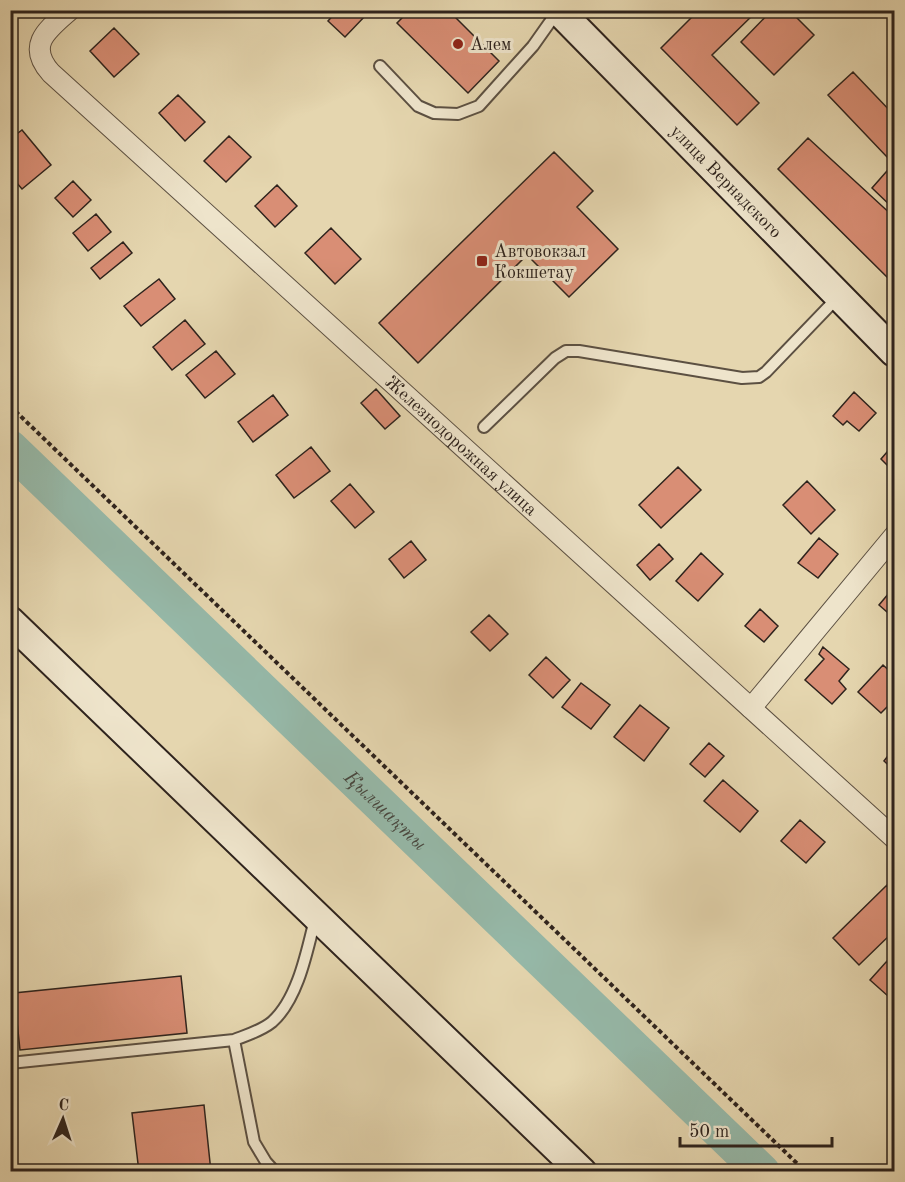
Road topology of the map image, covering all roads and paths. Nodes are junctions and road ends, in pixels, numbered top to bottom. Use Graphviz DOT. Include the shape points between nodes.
graph roads {
  1 [pos="70,10"];
  2 [pos="558,10"];
  3 [pos="380,66"];
  4 [pos="840,296"];
  5 [pos="894,352"];
  6 [pos="10,405"];
  7 [pos="484,427"];
  8 [pos="894,536"];
  9 [pos="10,621"];
  10 [pos="751,708"];
  11 [pos="892,831"];
  12 [pos="316,916"];
  13 [pos="234,1040"];
  14 [pos="10,1063"];
  15 [pos="275,1172"];
  16 [pos="582,1172"];
  17 [pos="806,1172"];
  1 -- 10 [label="street, Железнодорожная улица" via="52,25 40,45 42,63 51,73"];
  2 -- 3 [label="lane" via="533,46 480,106 458,114 434,113 418,106"];
  2 -- 4 [label="street, улица Вернадского"];
  4 -- 5 [label="street, улица Вернадского"];
  4 -- 7 [label="lane" via="759,376 742,378 566,351"];
  6 -- 17 [label="path"];
  8 -- 10 [label="street"];
  9 -- 12 [label="street"];
  10 -- 11 [label="street, Железнодорожная улица"];
  12 -- 13 [label="lane" via="296,986 280,1012 266,1026"];
  12 -- 16 [label="street"];
  13 -- 14 [label="lane"];
  13 -- 15 [label="lane" via="254,1142"];
}
